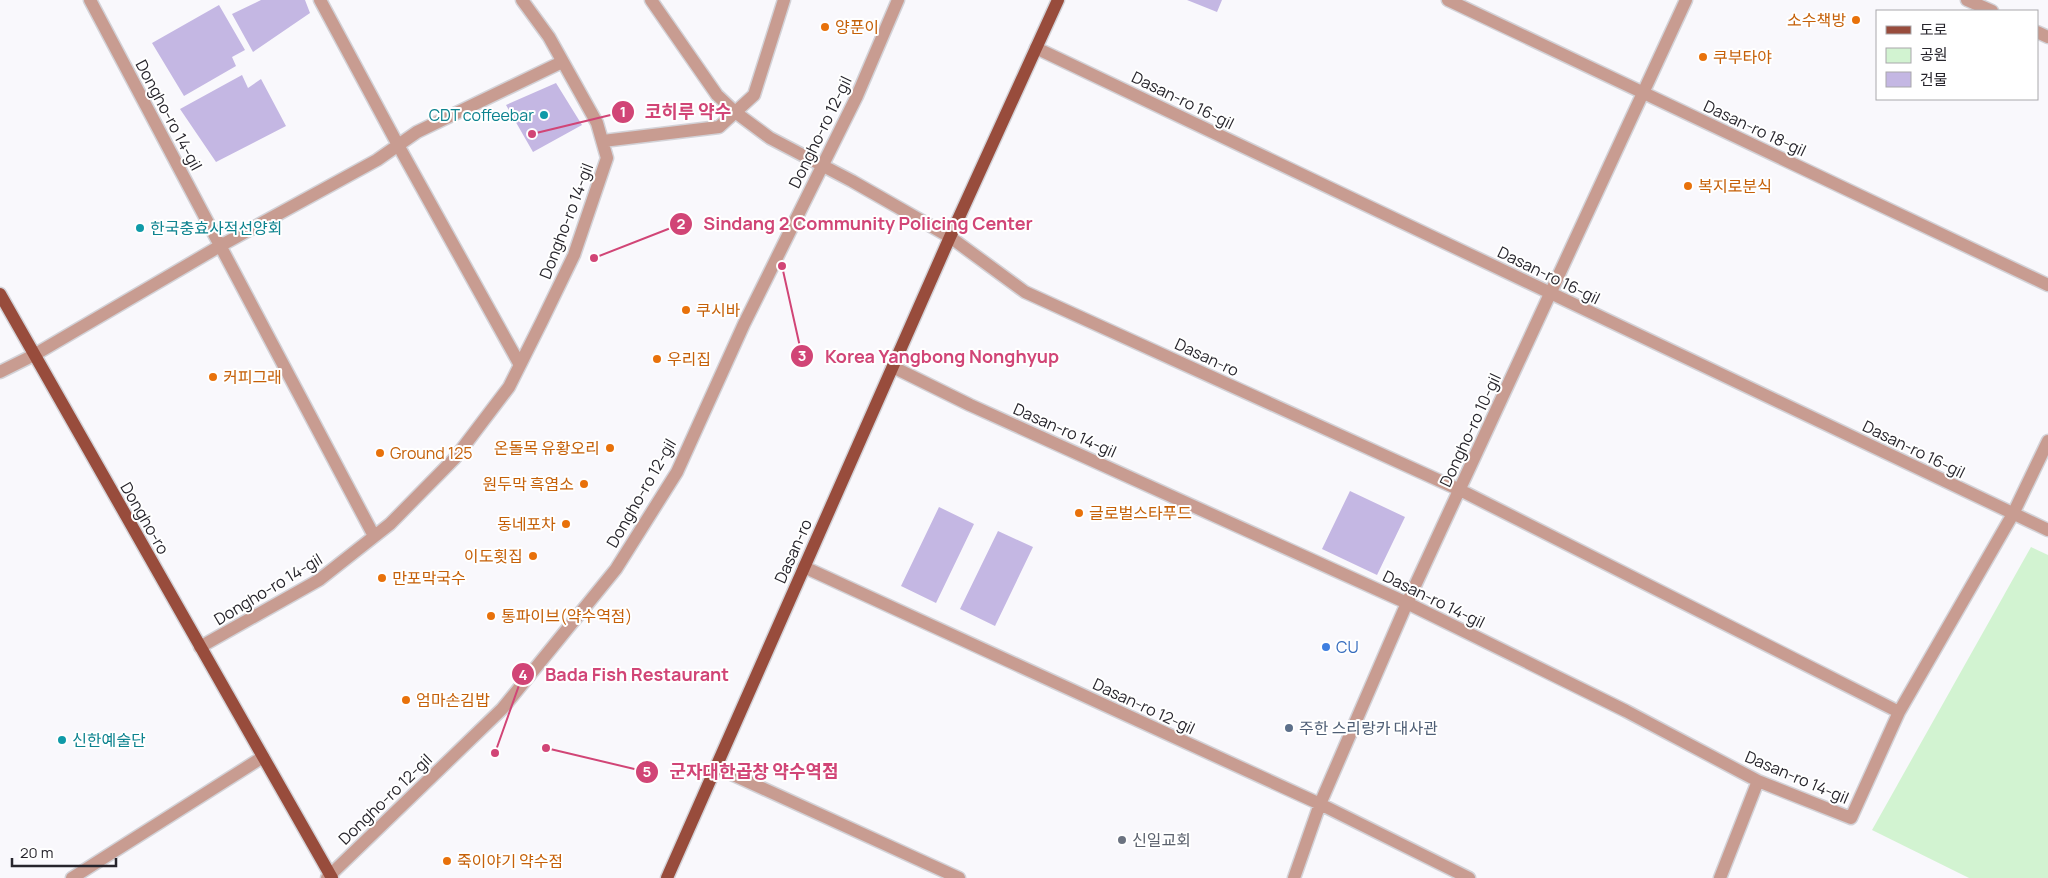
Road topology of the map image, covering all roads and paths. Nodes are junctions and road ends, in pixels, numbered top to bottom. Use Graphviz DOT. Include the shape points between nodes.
graph roads {
  1 [pos="90,0"];
  2 [pos="320,0"];
  3 [pos="522,0"];
  4 [pos="651,0"];
  5 [pos="784,0"];
  6 [pos="898,0"];
  7 [pos="1058,0"];
  8 [pos="1448,0"];
  9 [pos="1686,0"];
  10 [pos="1967,0"];
  11 [pos="1990,10"];
  12 [pos="1036,48"];
  13 [pos="562,62"];
  14 [pos="1644,93"];
  15 [pos="736,112"];
  16 [pos="603,141"];
  17 [pos="398,145"];
  18 [pos="823,166"];
  19 [pos="950,237"];
  20 [pos="220,246"];
  21 [pos="2048,285"];
  22 [pos="0,294"];
  23 [pos="1552,294"];
  24 [pos="34,355"];
  25 [pos="520,365"];
  26 [pos="893,367"];
  27 [pos="0,372"];
  28 [pos="2048,441"];
  29 [pos="1460,490"];
  30 [pos="2013,514"];
  31 [pos="2048,530"];
  32 [pos="374,536"];
  33 [pos="804,567"];
  34 [pos="1407,603"];
  35 [pos="200,648"];
  36 [pos="1899,712"];
  37 [pos="263,757"];
  38 [pos="716,767"];
  39 [pos="1758,780"];
  40 [pos="1320,804"];
  41 [pos="330,877"];
  42 [pos="72,878"];
  43 [pos="667,878"];
  44 [pos="959,878"];
  45 [pos="1294,878"];
  46 [pos="1469,878"];
  47 [pos="1720,878"];
  1 -- 20 [label="street, Dongho-ro 14-gil"];
  2 -- 17 [label="street"];
  3 -- 13 [label="street, Dongho-ro 14-gil" via="549,37"];
  4 -- 15 [label="street" via="717,95"];
  5 -- 15 [label="street" via="754,95"];
  6 -- 18 [label="street, Dongho-ro 12-gil"];
  7 -- 12 [label="main road, Dasan-ro"];
  8 -- 14 [label="street, Dasan-ro 18-gil"];
  9 -- 14 [label="street, Dongho-ro 10-gil"];
  10 -- 11 [label="street"];
  12 -- 19 [label="main road, Dasan-ro"];
  12 -- 23 [label="street, Dasan-ro 16-gil"];
  13 -- 16 [label="street, Dongho-ro 14-gil" via="597,123"];
  13 -- 17 [label="street" via="417,132"];
  14 -- 21 [label="street, Dasan-ro 18-gil"];
  14 -- 23 [label="street, Dongho-ro 10-gil"];
  15 -- 16 [label="street" via="719,128"];
  15 -- 18 [label="street" via="770,138"];
  16 -- 25 [label="street, Dongho-ro 14-gil" via="607,158 574,255"];
  17 -- 20 [label="street" via="377,160"];
  17 -- 25 [label="street"];
  18 -- 19 [label="street"];
  18 -- 41 [label="street, Dongho-ro 12-gil" via="744,324 676,472 616,569 502,709"];
  19 -- 26 [label="main road, Dasan-ro"];
  19 -- 29 [label="street, Dasan-ro" via="1025,292"];
  20 -- 24 [label="street"];
  20 -- 32 [label="street, Dongho-ro 14-gil"];
  22 -- 24 [label="main road, Dongho-ro"];
  23 -- 29 [label="street, Dongho-ro 10-gil"];
  23 -- 30 [label="street, Dasan-ro 16-gil"];
  24 -- 27 [label="street"];
  24 -- 35 [label="main road, Dongho-ro"];
  25 -- 32 [label="street, Dongho-ro 14-gil" via="509,387 454,458 390,524"];
  26 -- 33 [label="main road, Dasan-ro"];
  26 -- 34 [label="street, Dasan-ro 14-gil"];
  28 -- 30 [label="street, Dasan-ro 14-gil"];
  29 -- 34 [label="street, Dongho-ro 10-gil"];
  29 -- 36 [label="street"];
  30 -- 31 [label="street, Dasan-ro 16-gil"];
  30 -- 36 [label="street, Dasan-ro 14-gil"];
  32 -- 35 [label="street, Dongho-ro 14-gil" via="319,580"];
  33 -- 38 [label="main road, Dasan-ro"];
  33 -- 40 [label="street, Dasan-ro 12-gil"];
  34 -- 39 [label="street, Dasan-ro 14-gil"];
  34 -- 40 [label="street, Dongho-ro 10-gil"];
  35 -- 37 [label="main road, Dongho-ro"];
  36 -- 39 [label="street, Dasan-ro 14-gil" via="1851,818"];
  37 -- 41 [label="main road, Dongho-ro"];
  37 -- 42 [label="street"];
  38 -- 43 [label="main road, Dasan-ro"];
  38 -- 44 [label="street"];
  39 -- 47 [label="street"];
  40 -- 45 [label="street, Dongho-ro 10-gil"];
  40 -- 46 [label="street, Dasan-ro 12-gil"];
}
